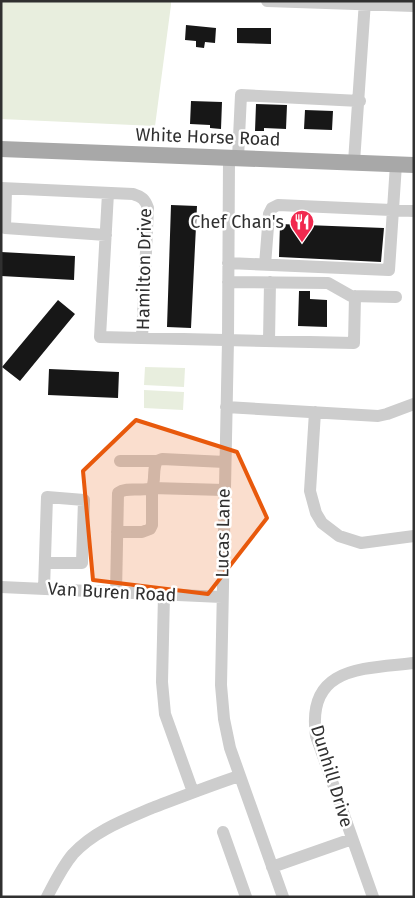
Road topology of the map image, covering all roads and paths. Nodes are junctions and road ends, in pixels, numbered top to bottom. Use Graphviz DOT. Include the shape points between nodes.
graph roads {
  1 [pos="267,1"];
  2 [pos="365,3"];
  3 [pos="414,6"];
  4 [pos="360,101"];
  5 [pos="1,149"];
  6 [pos="233,158"];
  7 [pos="354,162"];
  8 [pos="396,164"];
  9 [pos="414,165"];
  10 [pos="3,188"];
  11 [pos="108,193"];
  12 [pos="393,210"];
  13 [pos="414,212"];
  14 [pos="106,235"];
  15 [pos="228,263"];
  16 [pos="265,265"];
  17 [pos="228,282"];
  18 [pos="270,282"];
  19 [pos="355,296"];
  20 [pos="396,297"];
  21 [pos="142,338"];
  22 [pos="228,340"];
  23 [pos="269,341"];
  24 [pos="414,404"];
  25 [pos="226,407"];
  26 [pos="315,412"];
  27 [pos="120,461"];
  28 [pos="156,461"];
  29 [pos="225,462"];
  30 [pos="152,488"];
  31 [pos="224,490"];
  32 [pos="117,532"];
  33 [pos="414,536"];
  34 [pos="45,564"];
  35 [pos="1,588"];
  36 [pos="44,589"];
  37 [pos="116,593"];
  38 [pos="164,595"];
  39 [pos="222,597"];
  40 [pos="414,663"];
  41 [pos="238,776"];
  42 [pos="193,792"];
  43 [pos="223,832"];
  44 [pos="352,839"];
  45 [pos="272,868"];
  46 [pos="47,897"];
  47 [pos="246,897"];
  48 [pos="283,897"];
  49 [pos="373,897"];
  1 -- 2 [label="street"];
  2 -- 3 [label="street"];
  2 -- 4 [label="street"];
  4 -- 6 [label="street, Lucas Lane" via="241,95"];
  4 -- 7 [label="street"];
  5 -- 6 [label="main road, White Horse Road"];
  6 -- 7 [label="main road, White Horse Road"];
  6 -- 15 [label="street, Lucas Lane"];
  7 -- 8 [label="main road, White Horse Road"];
  8 -- 9 [label="main road, White Horse Road"];
  8 -- 12 [label="street"];
  10 -- 11 [label="street, Hamilton Drive"];
  10 -- 14 [label="street" via="5,228"];
  11 -- 14 [label="street"];
  11 -- 21 [label="street, Hamilton Drive" via="142,197 148,208"];
  12 -- 13 [label="street"];
  12 -- 16 [label="street" via="275,206 269,214"];
  12 -- 16 [label="street" via="388,270"];
  14 -- 21 [label="street" via="100,337"];
  15 -- 16 [label="street"];
  15 -- 17 [label="street, Lucas Lane"];
  17 -- 18 [label="street"];
  17 -- 22 [label="street, Lucas Lane"];
  18 -- 19 [label="street" via="328,283"];
  18 -- 23 [label="street"];
  19 -- 20 [label="street"];
  19 -- 23 [label="street, Hamilton Drive" via="354,343"];
  21 -- 22 [label="street, Hamilton Drive"];
  22 -- 23 [label="street, Hamilton Drive"];
  22 -- 25 [label="street, Lucas Lane"];
  24 -- 26 [label="street" via="378,416"];
  25 -- 26 [label="street"];
  25 -- 29 [label="street, Lucas Lane"];
  26 -- 33 [label="street" via="310,491 322,523 339,536 361,543"];
  27 -- 28 [label="street"];
  28 -- 29 [label="street"];
  28 -- 30 [label="street"];
  29 -- 31 [label="street, Lucas Lane"];
  30 -- 31 [label="street"];
  30 -- 32 [label="street" via="123,490 118,494"];
  30 -- 32 [label="street" via="150,529"];
  31 -- 39 [label="street, Lucas Lane"];
  32 -- 37 [label="street"];
  34 -- 34 [label="street" via="47,497 84,500 82,563"];
  34 -- 36 [label="street"];
  35 -- 36 [label="street, Van Buren Road"];
  36 -- 37 [label="street, Van Buren Road"];
  37 -- 38 [label="street, Van Buren Road"];
  38 -- 39 [label="street, Van Buren Road"];
  38 -- 42 [label="street" via="162,682 165,714"];
  39 -- 41 [label="street, Lucas Lane" via="224,719"];
  40 -- 44 [label="street, Dunhill Drive" via="342,674 325,688 318,700 314,713 316,736"];
  41 -- 42 [label="street"];
  41 -- 45 [label="street, Lucas Lane"];
  42 -- 46 [label="street" via="119,822 86,842 58,875"];
  43 -- 47 [label="street"];
  44 -- 45 [label="street"];
  44 -- 49 [label="street, Dunhill Drive"];
  45 -- 48 [label="street, Lucas Lane"];
}
